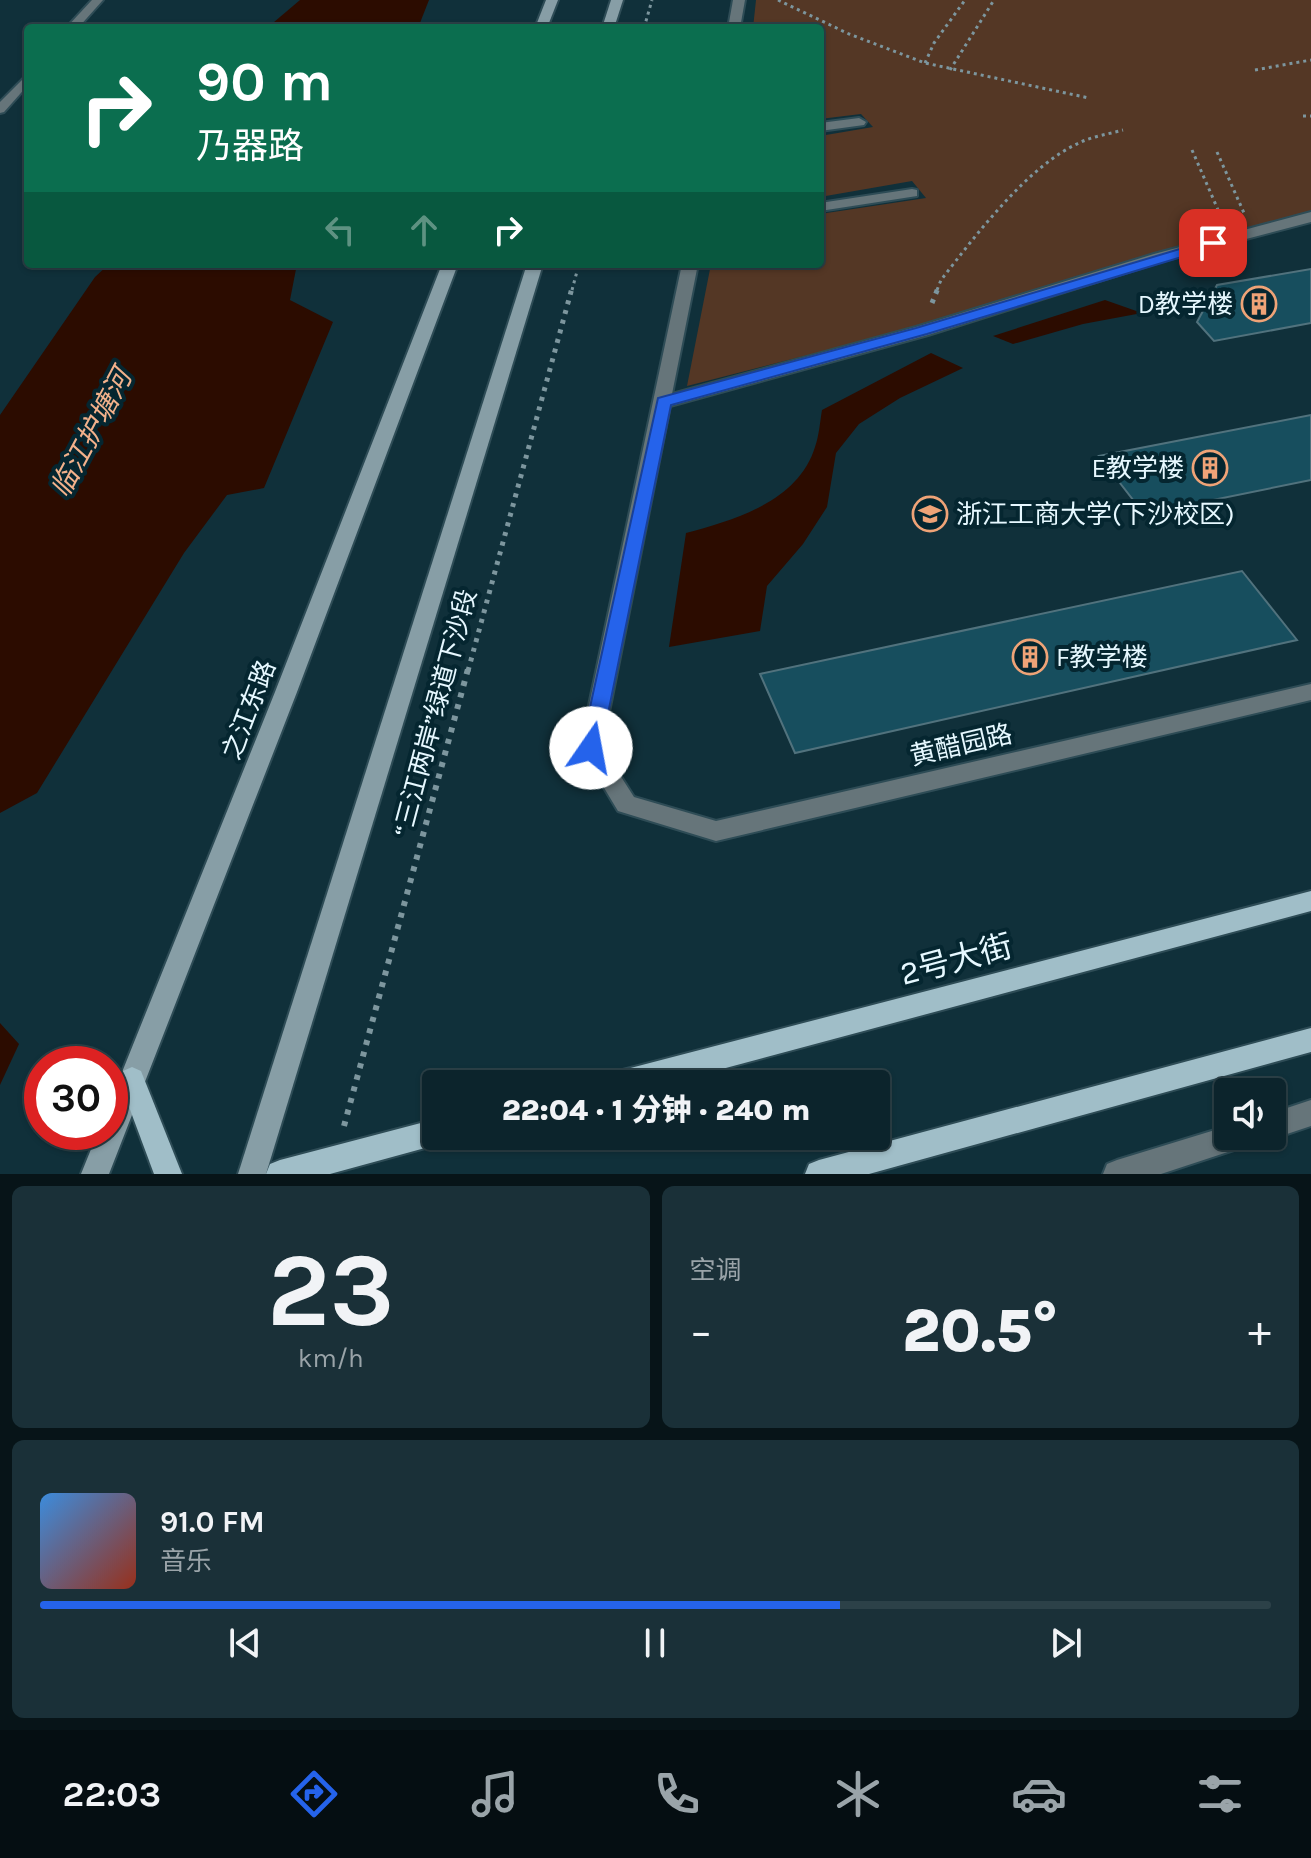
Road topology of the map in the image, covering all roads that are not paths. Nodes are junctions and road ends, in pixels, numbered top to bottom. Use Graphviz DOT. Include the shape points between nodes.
graph roads {
  1 [pos="98,0"];
  2 [pos="552,0"];
  3 [pos="617,0"];
  4 [pos="739,0"];
  5 [pos="76,24"];
  6 [pos="543,24"];
  7 [pos="609,24"];
  8 [pos="735,24"];
  9 [pos="24,82"];
  10 [pos="0,109"];
  11 [pos="859,122"];
  12 [pos="824,126"];
  13 [pos="912,193"];
  14 [pos="824,206"];
  15 [pos="1311,217"];
  16 [pos="448,268"];
  17 [pos="534,268"];
  18 [pos="689,268"];
  19 [pos="663,402"];
  20 [pos="1311,692"];
  21 [pos="1311,901"];
  22 [pos="1311,1040"];
  23 [pos="672,1070"];
  24 [pos="132,1080"];
  25 [pos="1311,1113"];
  26 [pos="1286,1121"];
  27 [pos="422,1136"];
  28 [pos="1214,1144"];
  29 [pos="95,1174"];
  30 [pos="168,1174"];
  31 [pos="252,1174"];
  32 [pos="280,1174"];
  33 [pos="819,1174"];
  34 [pos="1117,1174"];
  1 -- 5 [label="lane"];
  2 -- 6 [label="main road"];
  3 -- 7 [label="main road"];
  4 -- 8 [label="street"];
  9 -- 10 [label="lane"];
  11 -- 12 [label="street"];
  13 -- 14 [label="street"];
  15 -- 19 [label="street"];
  16 -- 24 [label="main road, 之江东路"];
  17 -- 31 [label="main road"];
  18 -- 19 [label="street"];
  19 -- 20 [label="street, 黄醋园路" via="591,748 626,804 716,831"];
  21 -- 23 [label="main road, 2号大街"];
  22 -- 33 [label="main road"];
  24 -- 29 [label="main road, 之江东路"];
  24 -- 30 [label="main road"];
  25 -- 26 [label="street"];
  27 -- 32 [label="main road"];
  28 -- 34 [label="street"];
}
